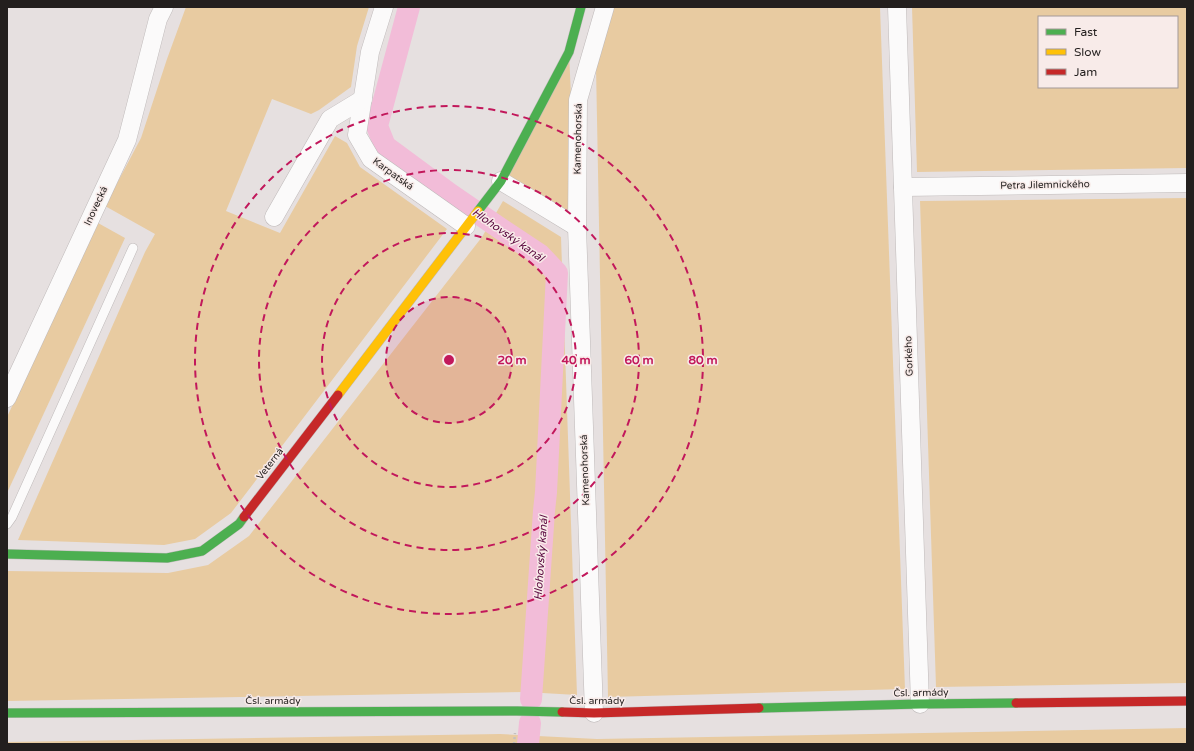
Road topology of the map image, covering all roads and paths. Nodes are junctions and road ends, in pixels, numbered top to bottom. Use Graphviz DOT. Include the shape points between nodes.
graph roads {
  1 [pos="164,7"];
  2 [pos="384,7"];
  3 [pos="581,7"];
  4 [pos="605,7"];
  5 [pos="897,7"];
  6 [pos="363,99"];
  7 [pos="502,181"];
  8 [pos="1187,183"];
  9 [pos="903,187"];
  10 [pos="274,217"];
  11 [pos="466,226"];
  12 [pos="577,227"];
  13 [pos="133,248"];
  14 [pos="7,398"];
  15 [pos="7,524"];
  16 [pos="7,554"];
  17 [pos="1187,701"];
  18 [pos="920,704"];
  19 [pos="594,712"];
  20 [pos="7,713"];
  1 -- 14 [label="street, Inovecká" via="158,19 127,140"];
  2 -- 6 [label="street, Karpatská" via="370,52"];
  3 -- 7 [label="street" via="569,52"];
  4 -- 12 [label="street, Kamenohorská" via="578,100"];
  5 -- 9 [label="street, Gorkého"];
  6 -- 10 [label="street" via="330,119"];
  6 -- 11 [label="street, Karpatská" via="357,135 371,159"];
  7 -- 11 [label="street"];
  7 -- 12 [label="street"];
  8 -- 9 [label="street, Petra Jilemnického"];
  9 -- 18 [label="street, Gorkého"];
  11 -- 16 [label="street, Veterná" via="239,524 202,551 167,558"];
  12 -- 19 [label="street, Kamenohorská"];
  13 -- 15 [label="lane"];
  17 -- 18 [label="street, Čsl. armády"];
  18 -- 19 [label="street, Čsl. armády"];
  19 -- 20 [label="street, Čsl. armády"];
}
